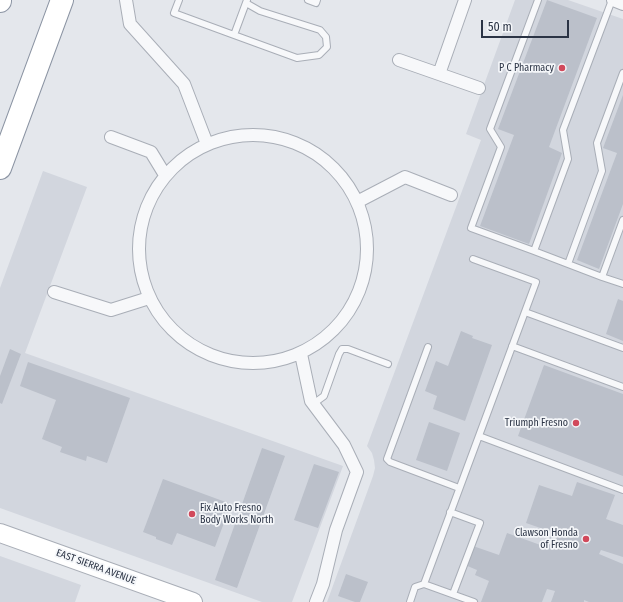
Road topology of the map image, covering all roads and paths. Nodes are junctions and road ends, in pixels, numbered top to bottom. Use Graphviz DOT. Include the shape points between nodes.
graph roads {
  1 [pos="62,0"];
  2 [pos="126,0"];
  3 [pos="179,0"];
  4 [pos="308,0"];
  5 [pos="317,0"];
  6 [pos="465,0"];
  7 [pos="538,0"];
  8 [pos="612,0"];
  9 [pos="246,1"];
  10 [pos="623,4"];
  11 [pos="234,35"];
  12 [pos="400,60"];
  13 [pos="623,73"];
  14 [pos="439,74"];
  15 [pos="479,88"];
  16 [pos="111,137"];
  17 [pos="207,144"];
  18 [pos="0,168"];
  19 [pos="165,175"];
  20 [pos="451,195"];
  21 [pos="357,202"];
  22 [pos="623,220"];
  23 [pos="534,252"];
  24 [pos="473,259"];
  25 [pos="568,264"];
  26 [pos="602,277"];
  27 [pos="623,284"];
  28 [pos="54,292"];
  29 [pos="149,298"];
  30 [pos="525,312"];
  31 [pos="512,346"];
  32 [pos="428,348"];
  33 [pos="623,348"];
  34 [pos="301,354"];
  35 [pos="388,364"];
  36 [pos="623,387"];
  37 [pos="313,404"];
  38 [pos="479,436"];
  39 [pos="459,488"];
  40 [pos="623,490"];
  41 [pos="450,512"];
  42 [pos="0,533"];
  43 [pos="424,584"];
  44 [pos="453,594"];
  45 [pos="174,599"];
  46 [pos="193,602"];
  47 [pos="316,602"];
  48 [pos="410,602"];
  49 [pos="474,602"];
  1 -- 18 [label="highway"];
  2 -- 17 [label="street" via="130,24 184,84"];
  3 -- 11 [label="lane" via="174,13"];
  4 -- 5 [label="lane" via="316,3"];
  6 -- 14 [label="street"];
  7 -- 23 [label="lane" via="490,129 501,147 471,228"];
  8 -- 10 [label="street"];
  8 -- 23 [label="lane" via="563,130 568,159"];
  9 -- 11 [label="lane"];
  9 -- 11 [label="lane" via="260,11 320,30 326,37 326,47 319,55 297,58"];
  12 -- 14 [label="street"];
  13 -- 25 [label="lane" via="597,143 602,171"];
  14 -- 15 [label="street"];
  16 -- 19 [label="street" via="151,152"];
  17 -- 19 [label="street" via="184,158"];
  17 -- 21 [label="street" via="250,135 294,143 314,152 332,166"];
  19 -- 29 [label="street" via="150,197 141,221 138,247 140,273"];
  20 -- 21 [label="street" via="405,177"];
  21 -- 34 [label="street" via="365,223 368,246 361,290 351,310 337,328"];
  22 -- 26 [label="lane"];
  23 -- 25 [label="lane"];
  24 -- 30 [label="lane" via="536,282"];
  25 -- 26 [label="lane"];
  26 -- 27 [label="lane"];
  28 -- 29 [label="street" via="111,310"];
  29 -- 34 [label="street" via="162,320 180,338 202,352 226,361 251,364 277,362"];
  30 -- 31 [label="lane"];
  30 -- 33 [label="lane"];
  31 -- 36 [label="lane"];
  31 -- 38 [label="lane"];
  32 -- 39 [label="lane" via="387,459"];
  34 -- 37 [label="street"];
  35 -- 37 [label="lane" via="342,349 324,396"];
  37 -- 47 [label="street" via="344,445 357,472 336,530"];
  38 -- 39 [label="lane"];
  38 -- 40 [label="lane"];
  39 -- 41 [label="lane"];
  41 -- 43 [label="lane"];
  41 -- 44 [label="lane" via="480,523"];
  42 -- 45 [label="main road, EAST SIERRA AVENUE"];
  43 -- 44 [label="lane"];
  43 -- 48 [label="lane" via="415,587"];
  44 -- 49 [label="lane"];
  45 -- 46 [label="main road, EAST SIERRA AVENUE"];
}
